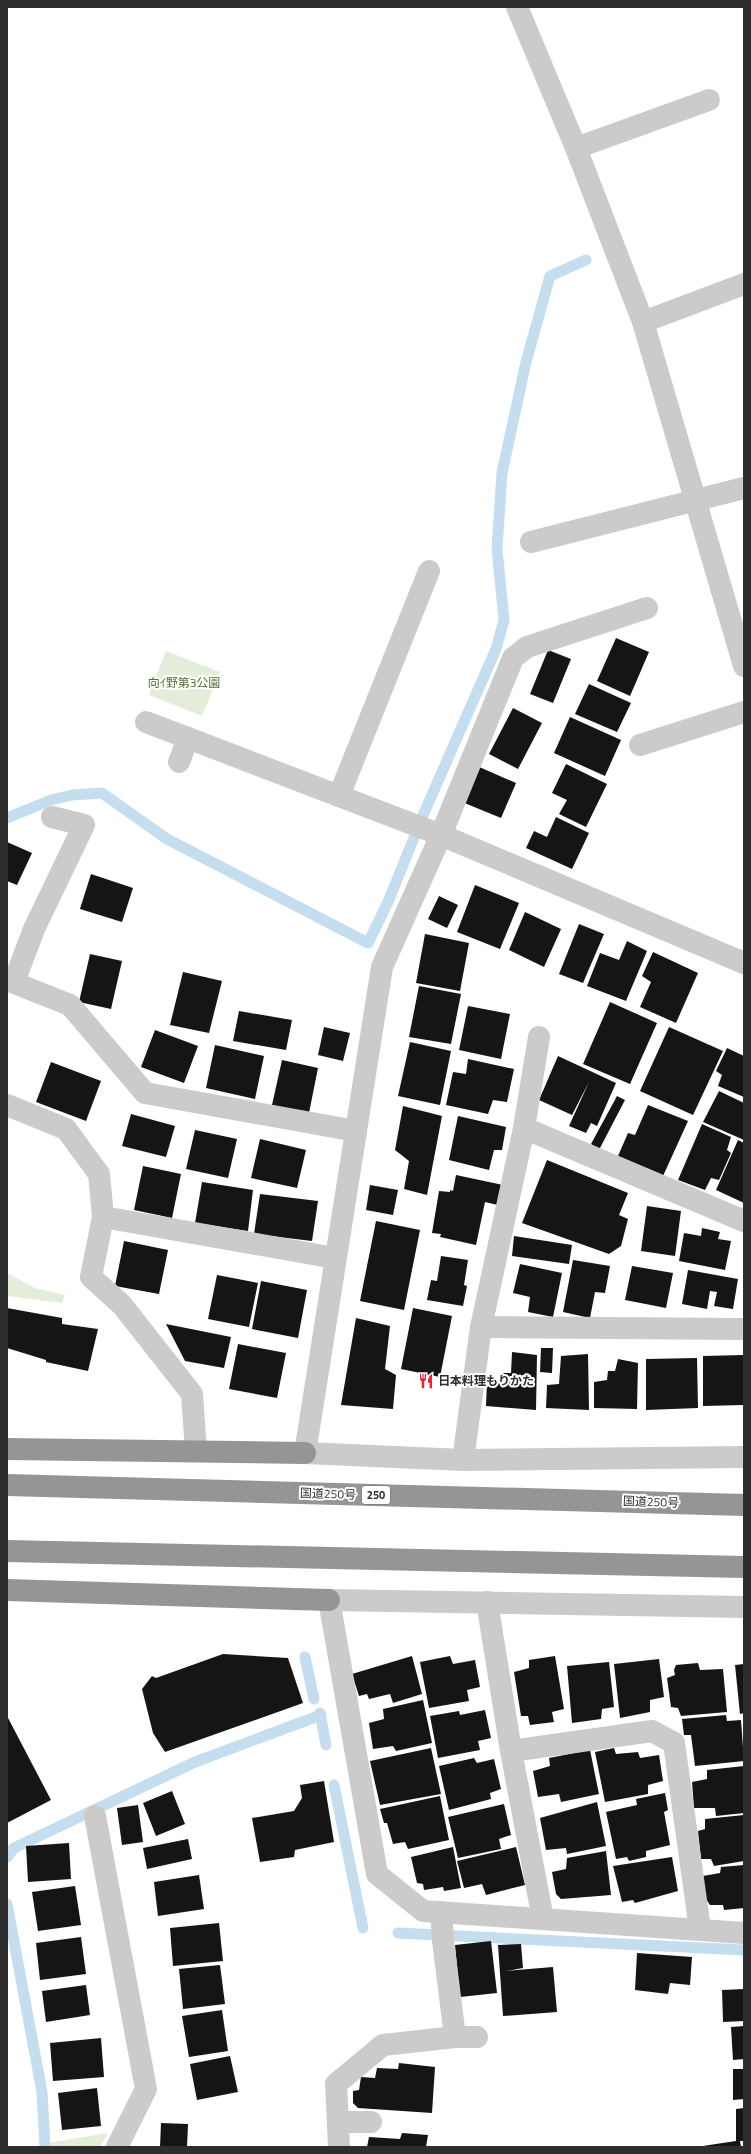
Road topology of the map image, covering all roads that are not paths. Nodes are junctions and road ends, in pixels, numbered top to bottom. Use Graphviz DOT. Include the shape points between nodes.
graph roads {
  1 [pos="517,7"];
  2 [pos="709,100"];
  3 [pos="576,148"];
  4 [pos="744,284"];
  5 [pos="643,322"];
  6 [pos="744,488"];
  7 [pos="695,499"];
  8 [pos="531,542"];
  9 [pos="430,571"];
  10 [pos="647,608"];
  11 [pos="744,666"];
  12 [pos="744,712"];
  13 [pos="146,722"];
  14 [pos="188,738"];
  15 [pos="640,745"];
  16 [pos="178,762"];
  17 [pos="339,796"];
  18 [pos="52,817"];
  19 [pos="440,835"];
  20 [pos="744,963"];
  21 [pos="10,981"];
  22 [pos="539,1037"];
  23 [pos="7,1105"];
  24 [pos="524,1128"];
  25 [pos="356,1131"];
  26 [pos="103,1217"];
  27 [pos="744,1221"];
  28 [pos="335,1258"];
  29 [pos="481,1327"];
  30 [pos="744,1329"];
  31 [pos="7,1449"];
  32 [pos="196,1450"];
  33 [pos="306,1453"];
  34 [pos="744,1457"];
  35 [pos="463,1460"];
  36 [pos="7,1485"];
  37 [pos="744,1505"];
  38 [pos="7,1551"];
  39 [pos="744,1568"];
  40 [pos="7,1590"];
  41 [pos="329,1600"];
  42 [pos="487,1602"];
  43 [pos="744,1607"];
  44 [pos="511,1752"];
  45 [pos="95,1816"];
  46 [pos="543,1919"];
  47 [pos="442,1925"];
  48 [pos="700,1929"];
  49 [pos="744,1933"];
  50 [pos="455,2037"];
  51 [pos="477,2037"];
  52 [pos="338,2122"];
  53 [pos="371,2122"];
  54 [pos="117,2147"];
  55 [pos="340,2147"];
  1 -- 3 [label="street"];
  2 -- 3 [label="street"];
  3 -- 5 [label="street"];
  4 -- 5 [label="street"];
  5 -- 7 [label="street"];
  6 -- 7 [label="street"];
  7 -- 8 [label="street"];
  7 -- 11 [label="street"];
  9 -- 17 [label="street"];
  10 -- 19 [label="street" via="527,647 513,658"];
  12 -- 15 [label="street"];
  13 -- 14 [label="street"];
  14 -- 16 [label="street"];
  14 -- 17 [label="street"];
  17 -- 19 [label="street"];
  18 -- 21 [label="street" via="84,825"];
  19 -- 20 [label="street"];
  19 -- 25 [label="street" via="382,967"];
  21 -- 25 [label="street" via="70,1005 145,1093"];
  22 -- 24 [label="street"];
  23 -- 26 [label="street" via="66,1129 99,1174"];
  24 -- 27 [label="street"];
  24 -- 29 [label="street"];
  25 -- 28 [label="street"];
  26 -- 28 [label="street"];
  26 -- 32 [label="street" via="91,1277 122,1305 192,1394"];
  28 -- 33 [label="street"];
  29 -- 30 [label="street"];
  29 -- 35 [label="street"];
  31 -- 32 [label="highway"];
  32 -- 33 [label="highway"];
  33 -- 35 [label="street"];
  34 -- 35 [label="street"];
  36 -- 37 [label="highway, 国道250号 / 250"];
  38 -- 39 [label="highway"];
  40 -- 41 [label="highway"];
  41 -- 42 [label="street"];
  41 -- 47 [label="street" via="377,1874"];
  42 -- 43 [label="street"];
  42 -- 44 [label="street"];
  44 -- 46 [label="street"];
  44 -- 48 [label="street" via="652,1731 674,1743"];
  45 -- 54 [label="street" via="146,2089"];
  46 -- 47 [label="street"];
  46 -- 48 [label="street"];
  47 -- 50 [label="street"];
  48 -- 49 [label="street"];
  50 -- 51 [label="street"];
  50 -- 52 [label="street" via="383,2044 336,2084"];
  52 -- 53 [label="street"];
  52 -- 55 [label="street"];
}
